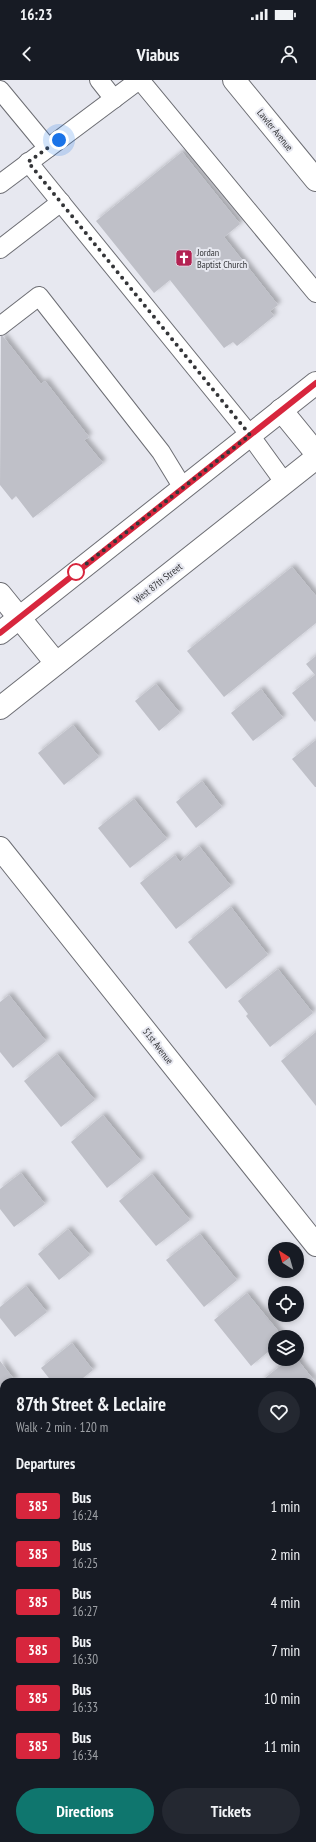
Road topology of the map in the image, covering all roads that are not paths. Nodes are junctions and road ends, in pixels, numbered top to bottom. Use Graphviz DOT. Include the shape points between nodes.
graph roads {
  1 [pos="99,80"];
  2 [pos="140,80"];
  3 [pos="234,80"];
  4 [pos="0,90"];
  5 [pos="114,99"];
  6 [pos="48,148"];
  7 [pos="28,162"];
  8 [pos="316,180"];
  9 [pos="0,184"];
  10 [pos="61,202"];
  11 [pos="0,249"];
  12 [pos="316,293"];
  13 [pos="0,326"];
  14 [pos="316,382"];
  15 [pos="282,410"];
  16 [pos="250,435"];
  17 [pos="316,453"];
  18 [pos="316,458"];
  19 [pos="284,482"];
  20 [pos="183,488"];
  21 [pos="0,594"];
  22 [pos="19,618"];
  23 [pos="0,633"];
  24 [pos="56,663"];
  25 [pos="0,708"];
  26 [pos="0,848"];
  27 [pos="316,1245"];
  1 -- 5 [label="lane"];
  2 -- 5 [label="lane"];
  2 -- 12 [label="lane"];
  3 -- 8 [label="street, Lawler Avenue"];
  4 -- 6 [label="lane"];
  5 -- 6 [label="lane"];
  6 -- 7 [label="lane"];
  7 -- 9 [label="lane"];
  7 -- 10 [label="lane"];
  10 -- 11 [label="lane"];
  10 -- 16 [label="lane"];
  13 -- 20 [label="lane" via="40,296 161,452"];
  14 -- 15 [label="street"];
  15 -- 16 [label="street"];
  15 -- 17 [label="street"];
  16 -- 19 [label="lane"];
  16 -- 20 [label="street"];
  18 -- 19 [label="street, West 87th Street"];
  19 -- 24 [label="street, West 87th Street"];
  20 -- 22 [label="street"];
  21 -- 22 [label="street"];
  22 -- 23 [label="street"];
  22 -- 24 [label="street"];
  24 -- 25 [label="street, West 87th Street"];
  26 -- 27 [label="street, 51st Avenue"];
}
